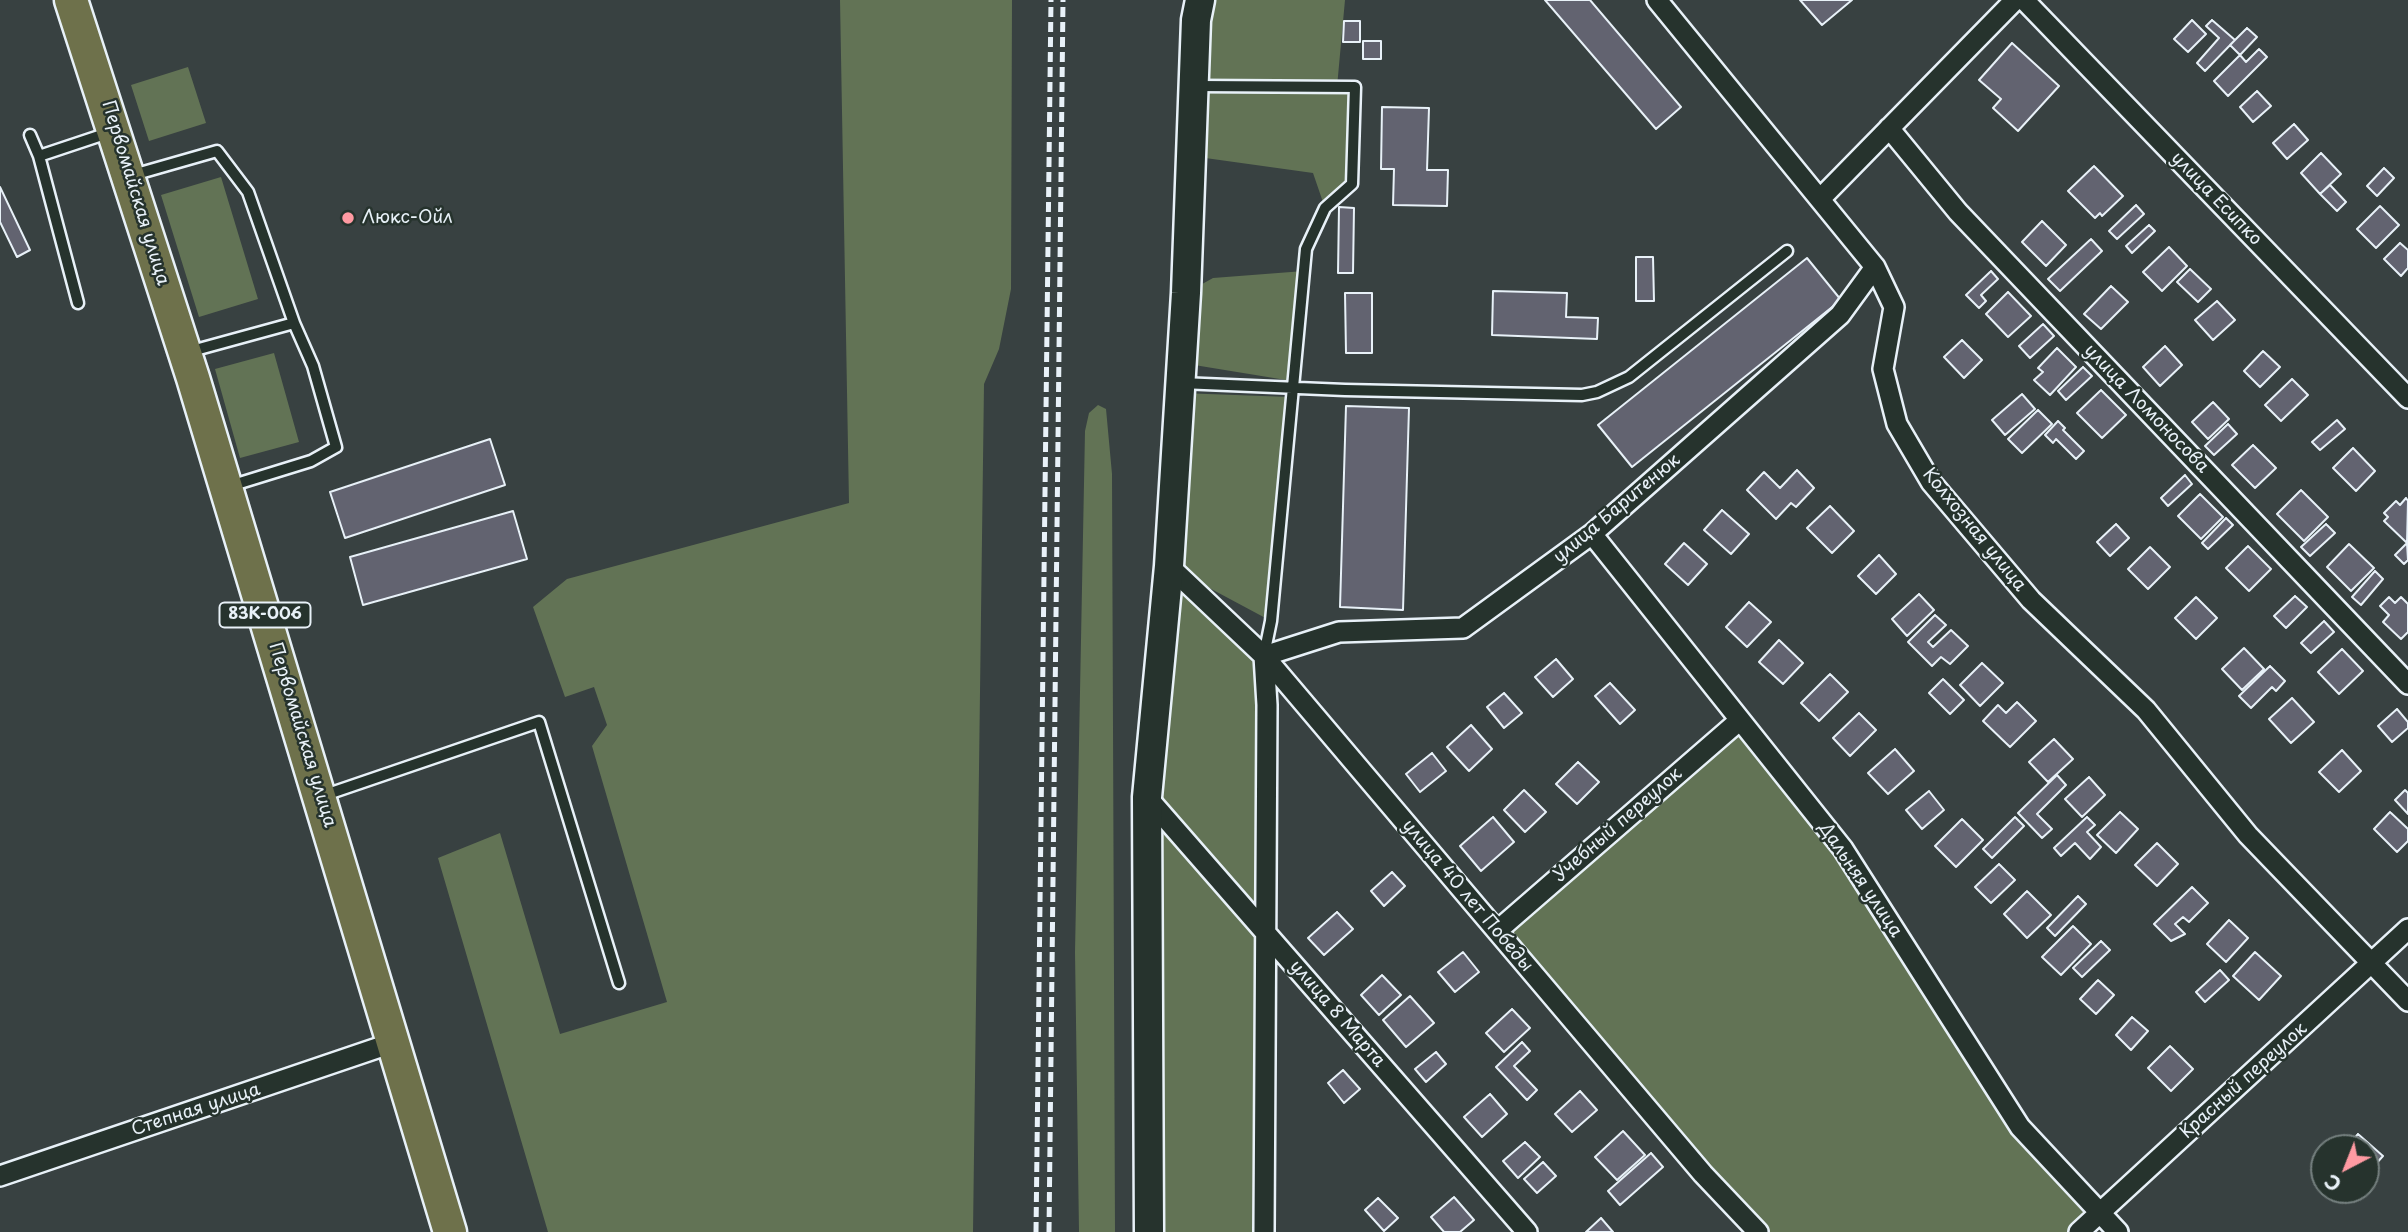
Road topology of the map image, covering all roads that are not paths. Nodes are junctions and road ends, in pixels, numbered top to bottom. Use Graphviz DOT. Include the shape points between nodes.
graph roads {
  1 [pos="71,0"];
  2 [pos="1657,0"];
  3 [pos="2015,0"];
  4 [pos="2024,0"];
  5 [pos="1197,7"];
  6 [pos="1194,86"];
  7 [pos="1889,128"];
  8 [pos="115,131"];
  9 [pos="30,135"];
  10 [pos="39,156"];
  11 [pos="129,176"];
  12 [pos="1821,198"];
  13 [pos="1787,251"];
  14 [pos="1875,267"];
  15 [pos="78,303"];
  16 [pos="294,323"];
  17 [pos="185,353"];
  18 [pos="1181,383"];
  19 [pos="1292,388"];
  20 [pos="2408,398"];
  21 [pos="226,487"];
  22 [pos="1592,534"];
  23 [pos="1169,566"];
  24 [pos="1264,656"];
  25 [pos="2408,684"];
  26 [pos="1740,720"];
  27 [pos="1147,796"];
  28 [pos="321,797"];
  29 [pos="2408,929"];
  30 [pos="1497,931"];
  31 [pos="1266,933"];
  32 [pos="2373,963"];
  33 [pos="619,983"];
  34 [pos="2408,1001"];
  35 [pos="392,1043"];
  36 [pos="0,1176"];
  37 [pos="2101,1212"];
  38 [pos="450,1232"];
  39 [pos="1149,1232"];
  40 [pos="1265,1232"];
  41 [pos="1527,1232"];
  42 [pos="1758,1232"];
  43 [pos="2079,1232"];
  44 [pos="2118,1232"];
  1 -- 8 [label="main road, Первомайская улица / 83К-006"];
  2 -- 12 [label="street, Колхозная улица"];
  3 -- 7 [label="street"];
  4 -- 20 [label="street, улица Есипко"];
  5 -- 6 [label="street"];
  6 -- 18 [label="street"];
  6 -- 19 [label="lane" via="1355,87 1352,184 1325,208 1306,249"];
  7 -- 12 [label="street"];
  7 -- 25 [label="street, улица Ломоносова" via="1958,212"];
  8 -- 10 [label="lane"];
  8 -- 11 [label="main road, Первомайская улица / 83К-006"];
  9 -- 10 [label="lane"];
  10 -- 15 [label="lane"];
  11 -- 16 [label="lane" via="217,151 248,192"];
  11 -- 17 [label="main road, Первомайская улица / 83К-006"];
  12 -- 14 [label="street, Колхозная улица"];
  13 -- 19 [label="lane" via="1629,377 1597,393"];
  14 -- 22 [label="street, улица Баритенюк" via="1840,315"];
  14 -- 32 [label="street, Колхозная улица" via="1894,307 1883,369 1891,402 1897,424 1931,482 2031,600 2146,710 2248,835"];
  16 -- 17 [label="lane"];
  16 -- 21 [label="lane" via="313,366 337,447 311,461"];
  17 -- 21 [label="main road, Первомайская улица / 83К-006"];
  18 -- 19 [label="lane"];
  18 -- 23 [label="street"];
  19 -- 24 [label="lane"];
  21 -- 28 [label="main road, Первомайская улица / 83К-006"];
  22 -- 24 [label="street, улица Баритенюк" via="1463,628 1339,632"];
  22 -- 26 [label="street, Дальняя улица"];
  23 -- 24 [label="street, улица 40 лет Победы"];
  23 -- 27 [label="street"];
  24 -- 30 [label="street, улица 40 лет Победы"];
  24 -- 31 [label="street"];
  26 -- 30 [label="street, Учебный переулок"];
  26 -- 37 [label="street, Дальняя улица" via="1843,849 2020,1127"];
  27 -- 31 [label="street, улица 8 Марта"];
  27 -- 39 [label="street"];
  28 -- 33 [label="lane" via="539,722"];
  28 -- 35 [label="main road, Первомайская улица / 83К-006"];
  29 -- 32 [label="street, Красный переулок"];
  30 -- 42 [label="street, улица 40 лет Победы" via="1703,1174"];
  31 -- 40 [label="street"];
  31 -- 41 [label="street, улица 8 Марта"];
  32 -- 34 [label="street, Колхозная улица"];
  32 -- 37 [label="street, Красный переулок"];
  35 -- 36 [label="street, Степная улица"];
  35 -- 38 [label="main road, Первомайская улица / 83К-006"];
  37 -- 43 [label="street, Красный переулок"];
  37 -- 44 [label="street, Дальняя улица"];
}
